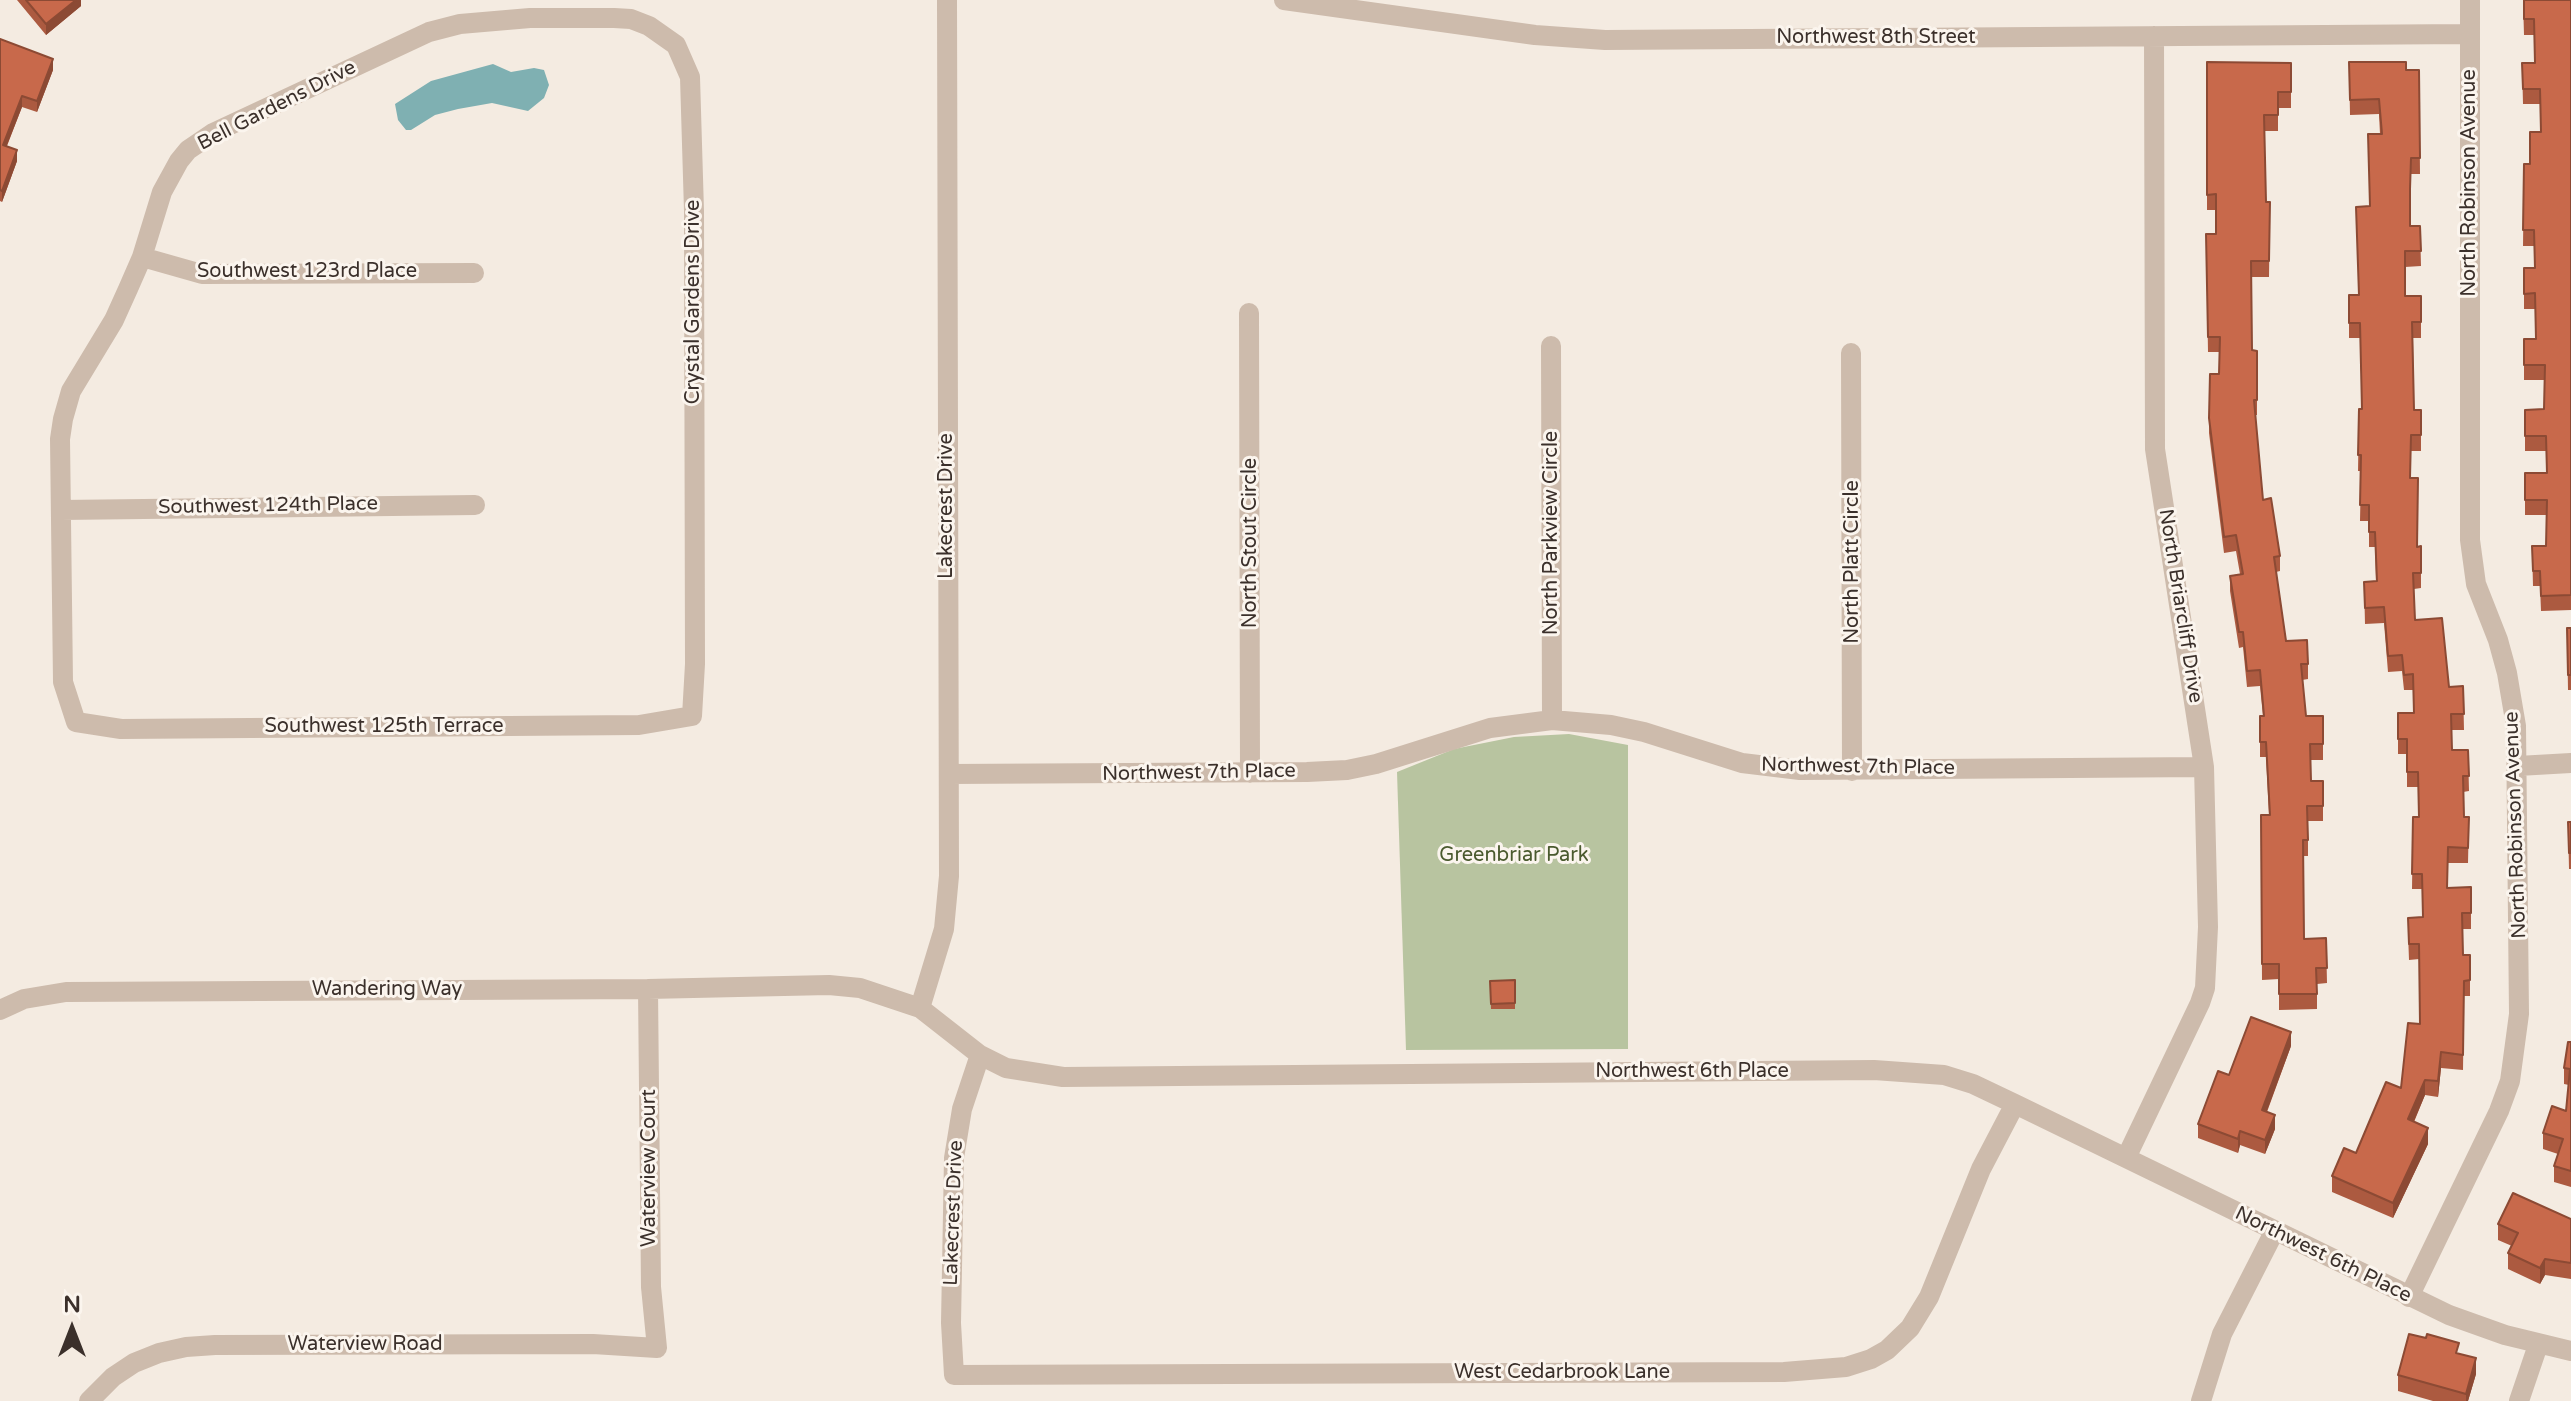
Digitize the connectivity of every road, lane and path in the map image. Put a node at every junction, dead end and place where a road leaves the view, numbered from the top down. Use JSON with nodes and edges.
{"nodes":[{"id":1,"x":947,"y":0,"type":"edge"},
{"id":2,"x":1284,"y":0,"type":"edge"},
{"id":3,"x":2470,"y":0,"type":"edge"},
{"id":4,"x":530,"y":9,"type":"edge"},
{"id":5,"x":2469,"y":34,"type":"junction"},
{"id":6,"x":2154,"y":36,"type":"junction"},
{"id":7,"x":142,"y":257,"type":"junction"},
{"id":8,"x":474,"y":273,"type":"dead end"},
{"id":9,"x":1249,"y":313,"type":"dead end"},
{"id":10,"x":1551,"y":346,"type":"dead end"},
{"id":11,"x":1851,"y":353,"type":"dead end"},
{"id":12,"x":475,"y":505,"type":"dead end"},
{"id":13,"x":61,"y":510,"type":"junction"},
{"id":14,"x":692,"y":716,"type":"joint"},
{"id":15,"x":1552,"y":720,"type":"junction"},
{"id":16,"x":76,"y":722,"type":"joint"},
{"id":17,"x":2571,"y":763,"type":"edge"},
{"id":18,"x":2518,"y":766,"type":"junction"},
{"id":19,"x":2204,"y":767,"type":"junction"},
{"id":20,"x":1852,"y":771,"type":"junction"},
{"id":21,"x":1250,"y":773,"type":"junction"},
{"id":22,"x":949,"y":774,"type":"junction"},
{"id":23,"x":776,"y":987,"type":"joint"},
{"id":24,"x":648,"y":989,"type":"junction"},
{"id":25,"x":920,"y":1008,"type":"junction"},
{"id":26,"x":0,"y":1010,"type":"edge"},
{"id":27,"x":980,"y":1055,"type":"junction"},
{"id":28,"x":2015,"y":1104,"type":"junction"},
{"id":29,"x":2126,"y":1158,"type":"junction"},
{"id":30,"x":2274,"y":1232,"type":"junction"},
{"id":31,"x":2409,"y":1297,"type":"junction"},
{"id":32,"x":2538,"y":1345,"type":"junction"},
{"id":33,"x":657,"y":1348,"type":"joint"},
{"id":34,"x":2571,"y":1351,"type":"edge"},
{"id":35,"x":954,"y":1375,"type":"joint"},
{"id":36,"x":89,"y":1401,"type":"edge"},
{"id":37,"x":2201,"y":1401,"type":"edge"},
{"id":38,"x":2519,"y":1401,"type":"edge"}],
"edges":[{"from":1,"to":22,"type":"street","name":"Lakecrest Drive"},
{"from":2,"to":6,"type":"street","name":"Northwest 8th Street"},
{"from":3,"to":5,"type":"street","name":"North Robinson Avenue"},
{"from":4,"to":7,"type":"street","name":"Bell Gardens Drive"},
{"from":4,"to":14,"type":"street","name":"Crystal Gardens Drive"},
{"from":5,"to":6,"type":"street","name":"Northwest 8th Street"},
{"from":5,"to":18,"type":"street","name":"North Robinson Avenue"},
{"from":6,"to":19,"type":"street","name":"North Briarcliff Drive"},
{"from":7,"to":8,"type":"street","name":"Southwest 123rd Place"},
{"from":7,"to":13,"type":"street","name":"Bell Gardens Drive"},
{"from":9,"to":21,"type":"street","name":"North Stout Circle"},
{"from":10,"to":15,"type":"street","name":"North Parkview Circle"},
{"from":11,"to":20,"type":"street","name":"North Platt Circle"},
{"from":12,"to":13,"type":"street","name":"Southwest 124th Place"},
{"from":13,"to":16,"type":"street","name":"Bell Gardens Drive"},
{"from":14,"to":16,"type":"street","name":"Southwest 125th Terrace"},
{"from":15,"to":20,"type":"street","name":"Northwest 7th Place"},
{"from":15,"to":21,"type":"street","name":"Northwest 7th Place"},
{"from":17,"to":18,"type":"street"},
{"from":18,"to":31,"type":"street","name":"North Robinson Avenue"},
{"from":19,"to":20,"type":"street","name":"Northwest 7th Place"},
{"from":19,"to":29,"type":"street","name":"North Briarcliff Drive"},
{"from":21,"to":22,"type":"street","name":"Northwest 7th Place"},
{"from":22,"to":25,"type":"street","name":"Lakecrest Drive"},
{"from":23,"to":24,"type":"street","name":"Wandering Way"},
{"from":23,"to":25,"type":"street","name":"Northwest 6th Place"},
{"from":24,"to":26,"type":"street","name":"Wandering Way"},
{"from":24,"to":33,"type":"street","name":"Waterview Court"},
{"from":25,"to":27,"type":"street","name":"Northwest 6th Place"},
{"from":27,"to":28,"type":"street","name":"Northwest 6th Place"},
{"from":27,"to":35,"type":"street","name":"Lakecrest Drive"},
{"from":28,"to":29,"type":"street","name":"Northwest 6th Place"},
{"from":28,"to":35,"type":"street","name":"West Cedarbrook Lane"},
{"from":29,"to":30,"type":"street","name":"Northwest 6th Place"},
{"from":30,"to":31,"type":"street","name":"Northwest 6th Place"},
{"from":30,"to":37,"type":"street"},
{"from":31,"to":32,"type":"street","name":"Northwest 6th Place"},
{"from":32,"to":34,"type":"street","name":"Northwest 6th Place"},
{"from":32,"to":38,"type":"street"},
{"from":33,"to":36,"type":"street","name":"Waterview Road"}]}
